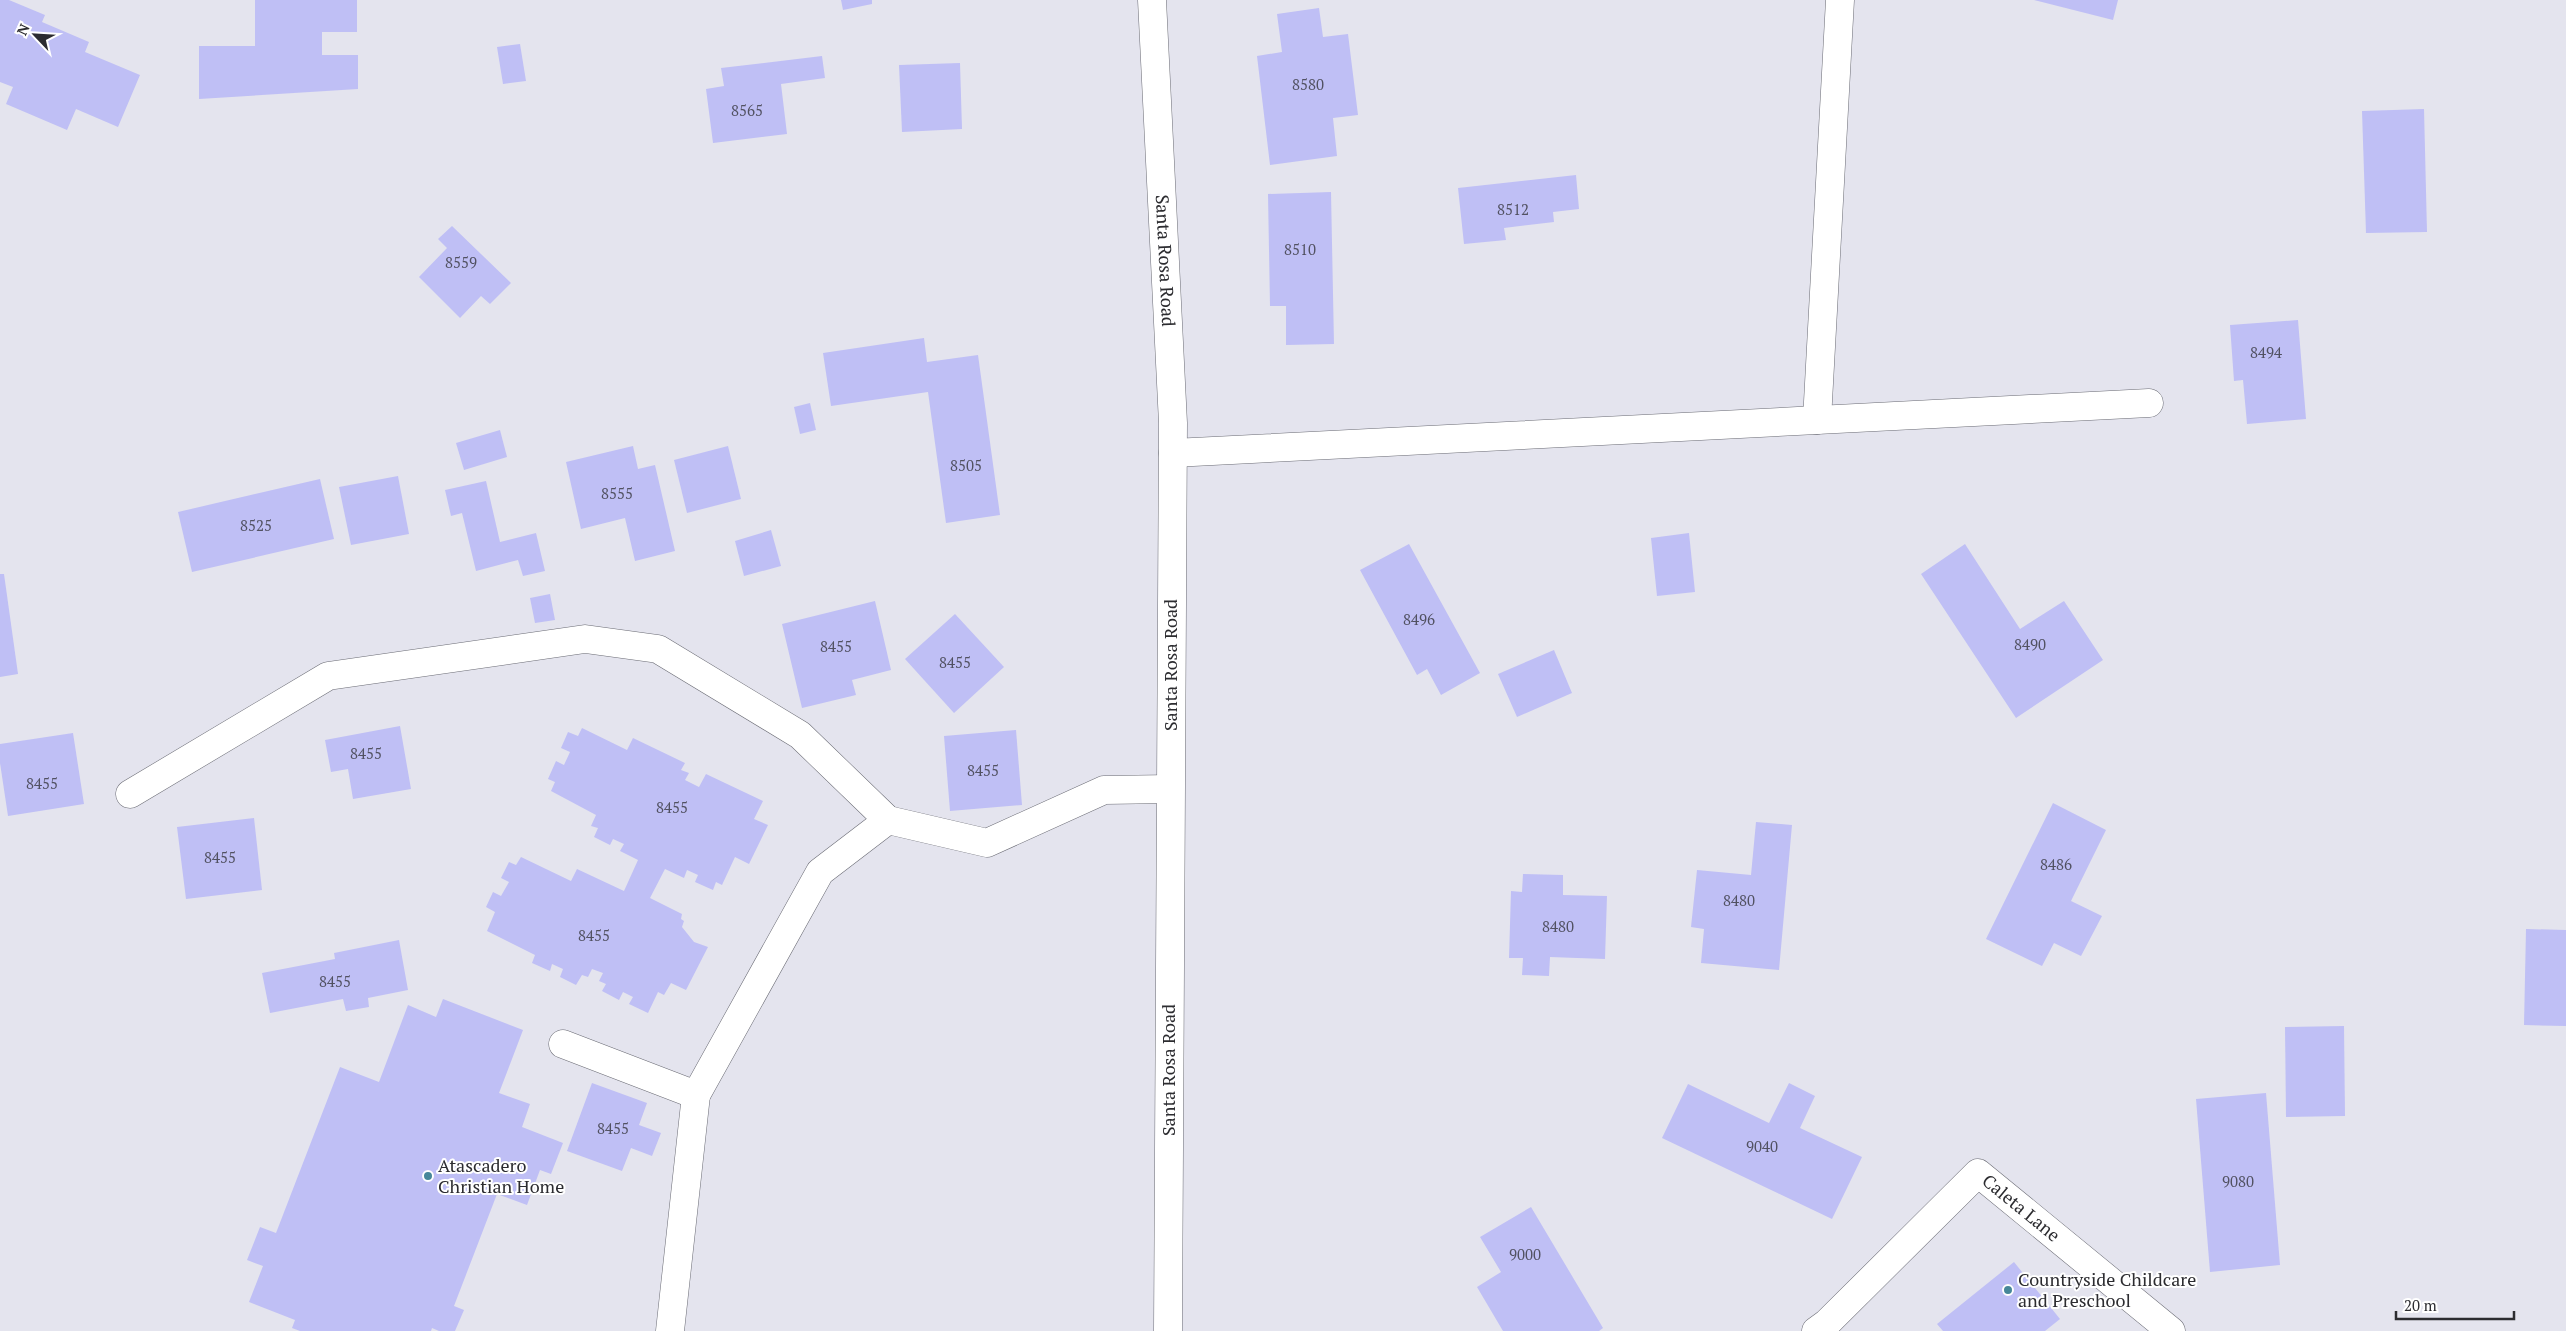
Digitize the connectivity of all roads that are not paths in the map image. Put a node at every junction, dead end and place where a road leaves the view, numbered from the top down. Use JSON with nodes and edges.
{"nodes":[{"id":1,"x":1152,"y":0,"type":"edge"},
{"id":2,"x":1840,"y":0,"type":"edge"},
{"id":3,"x":2150,"y":403,"type":"dead end"},
{"id":4,"x":1817,"y":420,"type":"junction"},
{"id":5,"x":1173,"y":453,"type":"junction"},
{"id":6,"x":1170,"y":789,"type":"junction"},
{"id":7,"x":130,"y":794,"type":"dead end"},
{"id":8,"x":888,"y":820,"type":"junction"},
{"id":9,"x":563,"y":1044,"type":"dead end"},
{"id":10,"x":696,"y":1096,"type":"junction"},
{"id":11,"x":670,"y":1331,"type":"edge"},
{"id":12,"x":1168,"y":1331,"type":"edge"},
{"id":13,"x":1816,"y":1331,"type":"edge"},
{"id":14,"x":2171,"y":1331,"type":"edge"}],
"edges":[{"from":1,"to":5,"type":"street","name":"Santa Rosa Road"},
{"from":2,"to":4,"type":"street"},
{"from":3,"to":4,"type":"street"},
{"from":4,"to":5,"type":"street"},
{"from":5,"to":6,"type":"street","name":"Santa Rosa Road"},
{"from":6,"to":8,"type":"street"},
{"from":6,"to":12,"type":"street","name":"Santa Rosa Road"},
{"from":7,"to":8,"type":"street"},
{"from":8,"to":10,"type":"street"},
{"from":9,"to":10,"type":"street"},
{"from":10,"to":11,"type":"street"},
{"from":13,"to":14,"type":"street","name":"Caleta Lane"}]}
